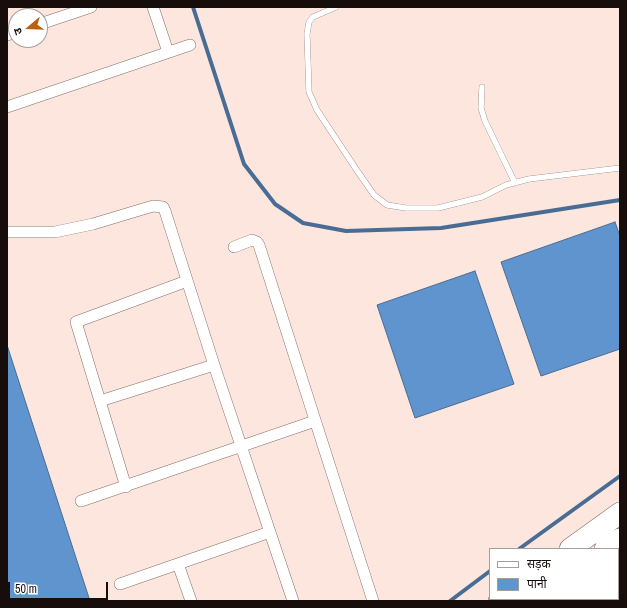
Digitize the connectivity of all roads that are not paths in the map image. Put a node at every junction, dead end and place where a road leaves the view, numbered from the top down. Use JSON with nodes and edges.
{"nodes":[{"id":1,"x":91,"y":7,"type":"edge"},
{"id":2,"x":153,"y":7,"type":"edge"},
{"id":3,"x":336,"y":7,"type":"edge"},
{"id":4,"x":48,"y":21,"type":"edge"},
{"id":5,"x":190,"y":45,"type":"dead end"},
{"id":6,"x":168,"y":52,"type":"junction"},
{"id":7,"x":482,"y":87,"type":"dead end"},
{"id":8,"x":7,"y":107,"type":"edge"},
{"id":9,"x":620,"y":168,"type":"edge"},
{"id":10,"x":515,"y":183,"type":"junction"},
{"id":11,"x":7,"y":232,"type":"edge"},
{"id":12,"x":234,"y":247,"type":"dead end"},
{"id":13,"x":188,"y":281,"type":"junction"},
{"id":14,"x":214,"y":365,"type":"junction"},
{"id":15,"x":100,"y":401,"type":"junction"},
{"id":16,"x":315,"y":421,"type":"junction"},
{"id":17,"x":243,"y":447,"type":"junction"},
{"id":18,"x":126,"y":487,"type":"junction"},
{"id":19,"x":82,"y":501,"type":"dead end"},
{"id":20,"x":620,"y":513,"type":"edge"},
{"id":21,"x":270,"y":532,"type":"junction"},
{"id":22,"x":620,"y":539,"type":"edge"},
{"id":23,"x":571,"y":548,"type":"edge"},
{"id":24,"x":606,"y":548,"type":"edge"},
{"id":25,"x":178,"y":564,"type":"junction"},
{"id":26,"x":120,"y":584,"type":"dead end"},
{"id":27,"x":191,"y":601,"type":"edge"},
{"id":28,"x":293,"y":601,"type":"edge"},
{"id":29,"x":373,"y":601,"type":"edge"}],
"edges":[{"from":1,"to":4,"type":"street"},
{"from":2,"to":6,"type":"street"},
{"from":3,"to":10,"type":"lane"},
{"from":5,"to":6,"type":"street"},
{"from":6,"to":8,"type":"street"},
{"from":7,"to":10,"type":"lane"},
{"from":9,"to":10,"type":"lane"},
{"from":11,"to":13,"type":"street"},
{"from":12,"to":16,"type":"street"},
{"from":13,"to":14,"type":"street"},
{"from":13,"to":15,"type":"street"},
{"from":14,"to":15,"type":"street"},
{"from":14,"to":17,"type":"street"},
{"from":15,"to":18,"type":"street"},
{"from":16,"to":17,"type":"street"},
{"from":16,"to":29,"type":"street"},
{"from":17,"to":18,"type":"street"},
{"from":17,"to":21,"type":"street"},
{"from":18,"to":19,"type":"street"},
{"from":20,"to":23,"type":"highway"},
{"from":21,"to":25,"type":"street"},
{"from":21,"to":28,"type":"street"},
{"from":22,"to":24,"type":"highway"},
{"from":25,"to":26,"type":"street"},
{"from":25,"to":27,"type":"street"}]}
